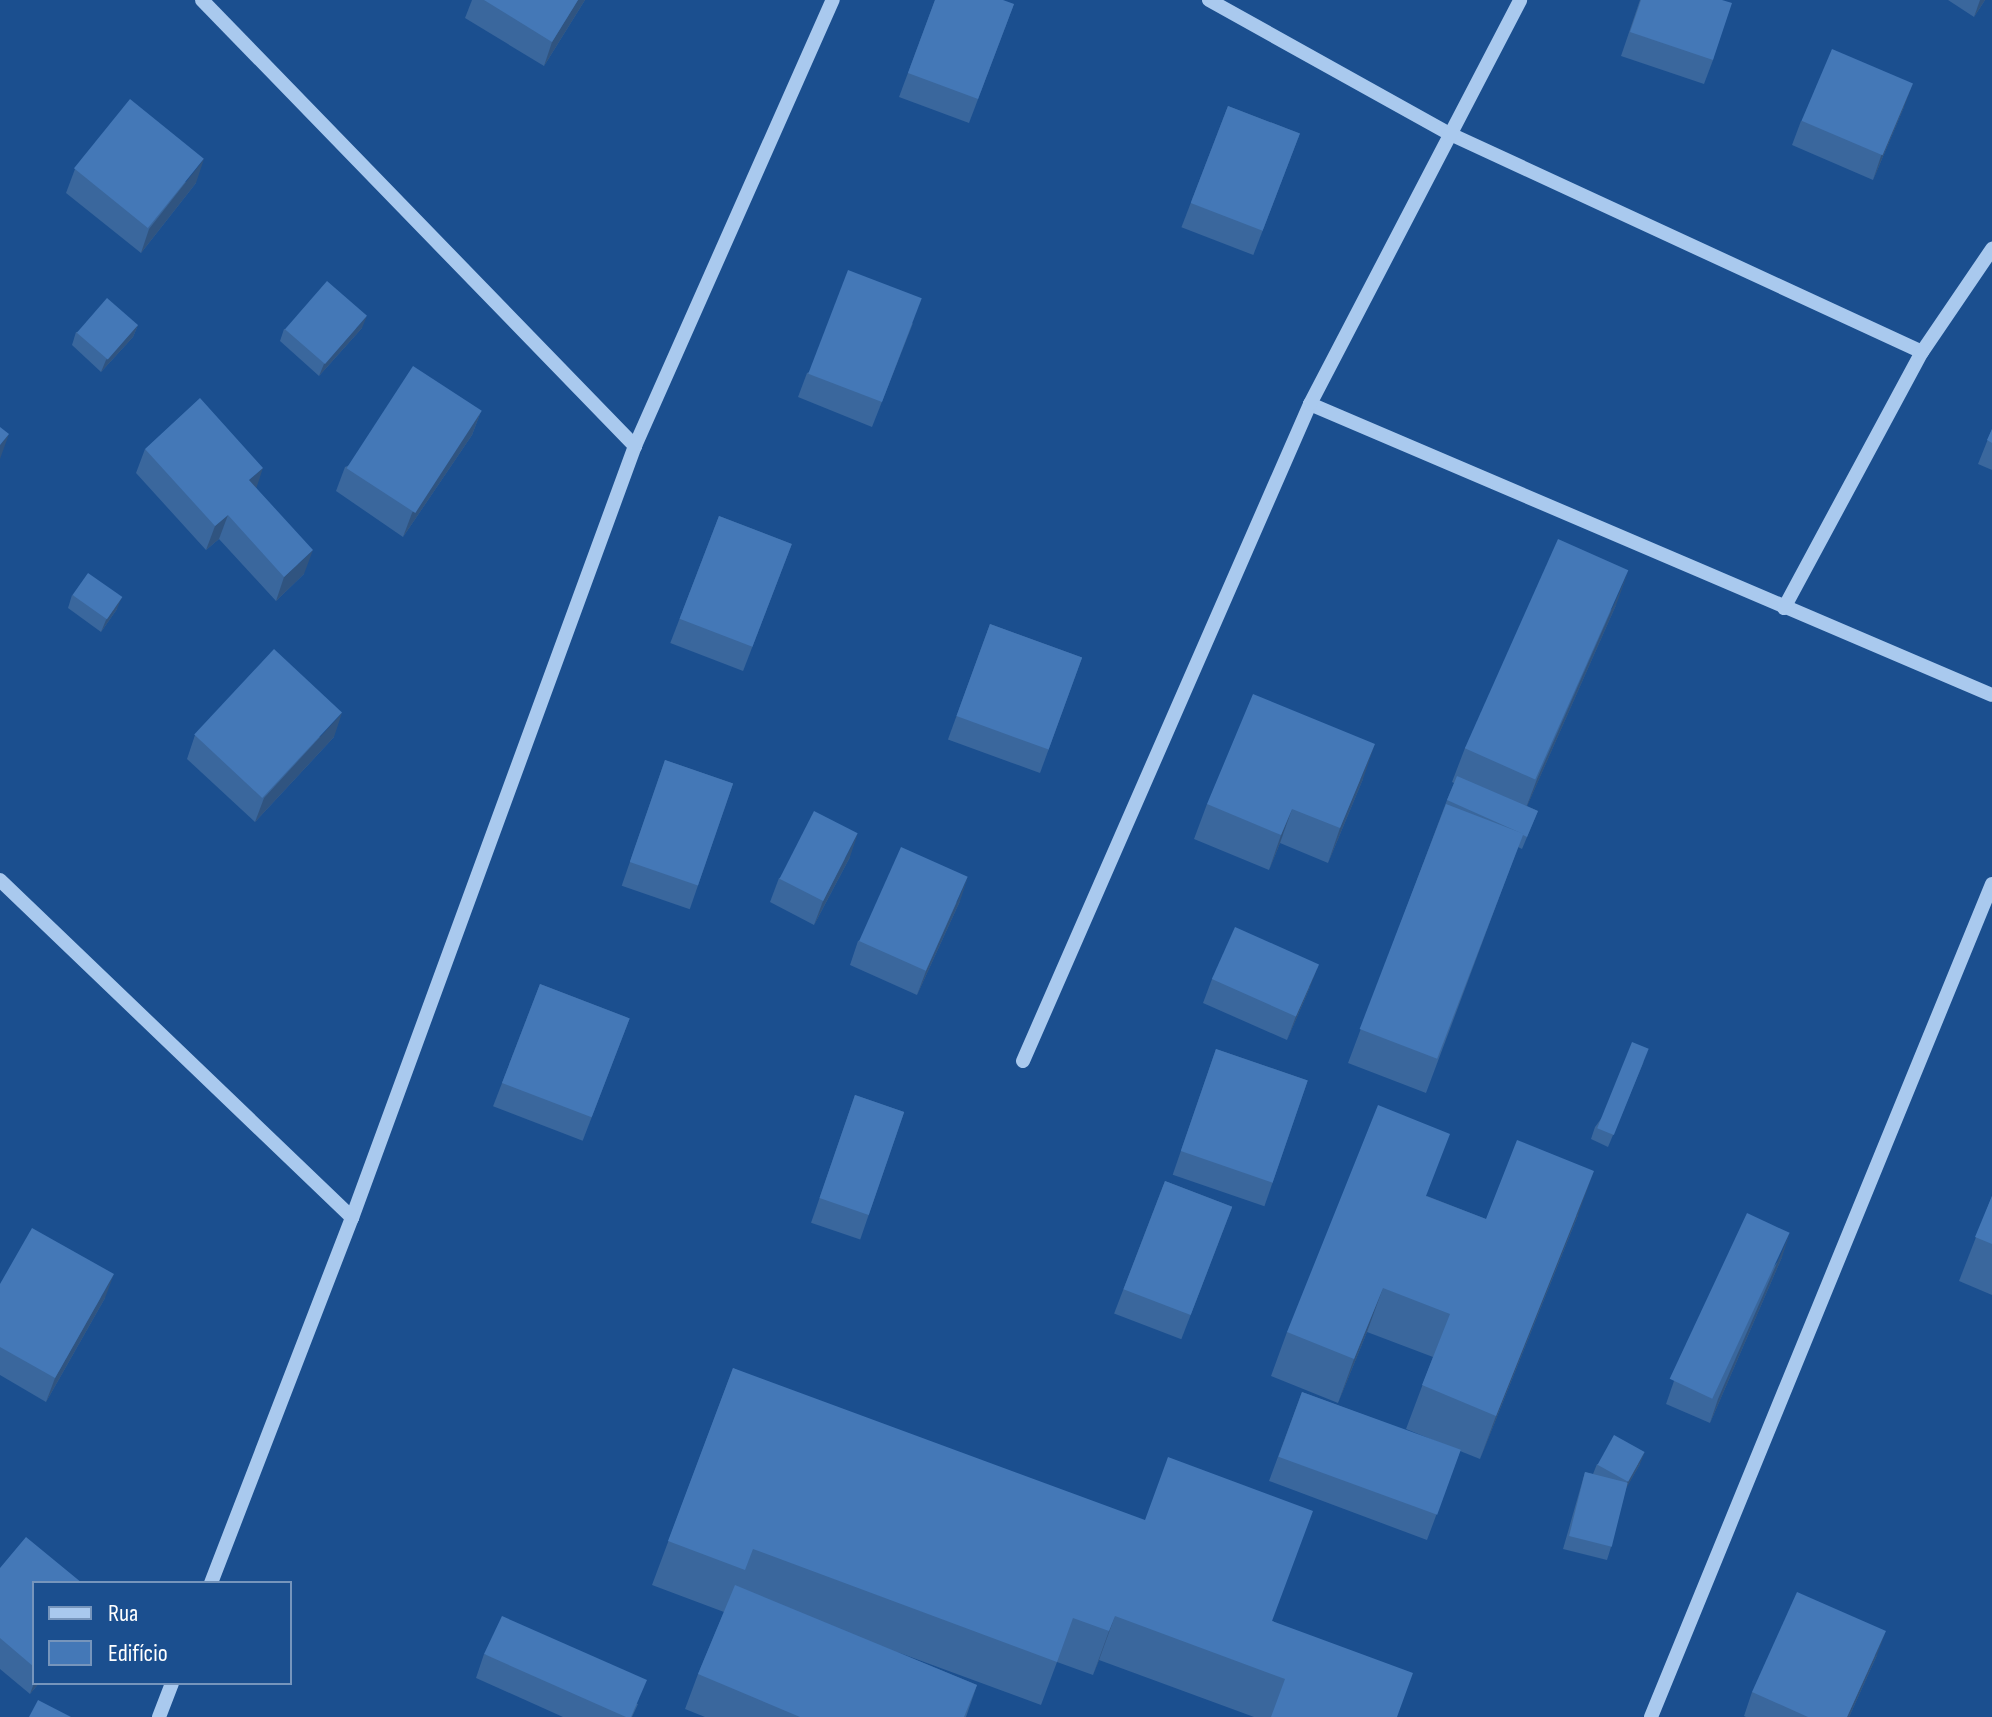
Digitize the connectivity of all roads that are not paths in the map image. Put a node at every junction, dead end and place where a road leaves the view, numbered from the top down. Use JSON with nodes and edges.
{"nodes":[{"id":1,"x":202,"y":0,"type":"edge"},
{"id":2,"x":833,"y":0,"type":"edge"},
{"id":3,"x":1209,"y":0,"type":"edge"},
{"id":4,"x":1520,"y":0,"type":"edge"},
{"id":5,"x":1448,"y":133,"type":"junction"},
{"id":6,"x":1992,"y":249,"type":"edge"},
{"id":7,"x":1922,"y":352,"type":"junction"},
{"id":8,"x":1310,"y":404,"type":"junction"},
{"id":9,"x":635,"y":446,"type":"junction"},
{"id":10,"x":1784,"y":608,"type":"junction"},
{"id":11,"x":1992,"y":695,"type":"edge"},
{"id":12,"x":0,"y":880,"type":"edge"},
{"id":13,"x":1992,"y":884,"type":"edge"},
{"id":14,"x":1023,"y":1061,"type":"dead end"},
{"id":15,"x":352,"y":1218,"type":"junction"},
{"id":16,"x":212,"y":1581,"type":"edge"},
{"id":17,"x":171,"y":1685,"type":"edge"},
{"id":18,"x":159,"y":1717,"type":"edge"},
{"id":19,"x":1651,"y":1717,"type":"edge"}],
"edges":[{"from":1,"to":9,"type":"street"},
{"from":2,"to":9,"type":"street"},
{"from":3,"to":5,"type":"street"},
{"from":4,"to":5,"type":"street"},
{"from":5,"to":7,"type":"street"},
{"from":5,"to":8,"type":"street"},
{"from":6,"to":7,"type":"street"},
{"from":7,"to":10,"type":"street"},
{"from":8,"to":10,"type":"street"},
{"from":8,"to":14,"type":"street"},
{"from":9,"to":15,"type":"street"},
{"from":10,"to":11,"type":"street"},
{"from":12,"to":15,"type":"street"},
{"from":13,"to":19,"type":"street"},
{"from":15,"to":16,"type":"street"},
{"from":17,"to":18,"type":"street"}]}
